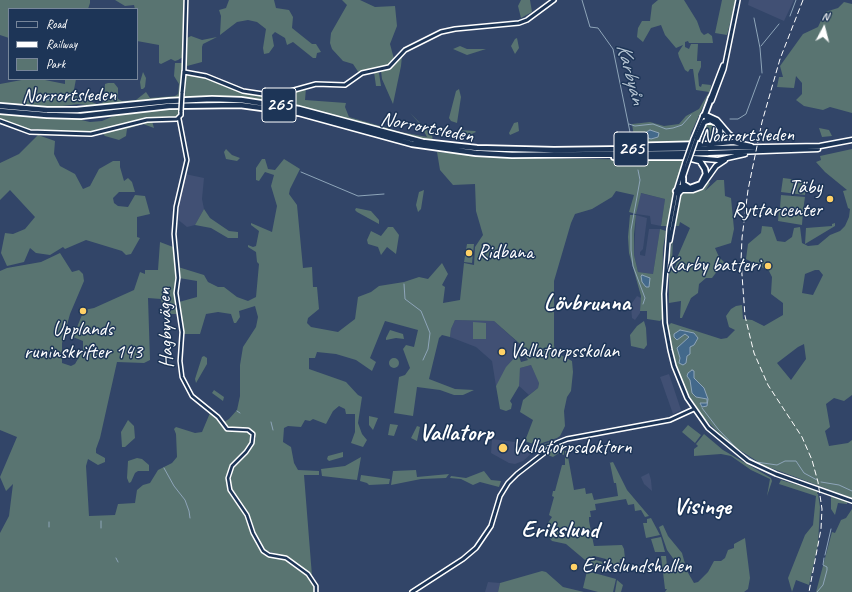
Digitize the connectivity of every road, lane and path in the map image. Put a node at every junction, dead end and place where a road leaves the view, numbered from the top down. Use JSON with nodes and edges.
{"nodes":[{"id":1,"x":186,"y":0,"type":"edge"},
{"id":2,"x":554,"y":0,"type":"edge"},
{"id":3,"x":738,"y":0,"type":"edge"},
{"id":4,"x":724,"y":62,"type":"junction"},
{"id":5,"x":184,"y":72,"type":"junction"},
{"id":6,"x":711,"y":98,"type":"joint"},
{"id":7,"x":0,"y":106,"type":"edge"},
{"id":8,"x":0,"y":111,"type":"edge"},
{"id":9,"x":705,"y":115,"type":"junction"},
{"id":10,"x":179,"y":118,"type":"junction"},
{"id":11,"x":0,"y":121,"type":"edge"},
{"id":12,"x":713,"y":121,"type":"junction"},
{"id":13,"x":695,"y":139,"type":"junction"},
{"id":14,"x":852,"y":142,"type":"edge"},
{"id":15,"x":742,"y":143,"type":"junction"},
{"id":16,"x":775,"y":147,"type":"junction"},
{"id":17,"x":709,"y":148,"type":"junction"},
{"id":18,"x":798,"y":151,"type":"junction"},
{"id":19,"x":555,"y":153,"type":"junction"},
{"id":20,"x":692,"y":158,"type":"junction"},
{"id":21,"x":727,"y":158,"type":"junction"},
{"id":22,"x":686,"y":163,"type":"junction"},
{"id":23,"x":683,"y":178,"type":"junction"},
{"id":24,"x":694,"y":187,"type":"junction"},
{"id":25,"x":678,"y":189,"type":"junction"},
{"id":26,"x":694,"y":409,"type":"junction"},
{"id":27,"x":852,"y":501,"type":"edge"},
{"id":28,"x":316,"y":592,"type":"edge"},
{"id":29,"x":412,"y":592,"type":"edge"}],
"edges":[{"from":1,"to":5,"type":"street"},
{"from":2,"to":5,"type":"main road"},
{"from":3,"to":4,"type":"main road"},
{"from":4,"to":6,"type":"main road"},
{"from":4,"to":9,"type":"main road"},
{"from":5,"to":10,"type":"main road","name":"Hagbyvägen","bridge":true},
{"from":6,"to":9,"type":"highway"},
{"from":7,"to":19,"type":"highway","name":"Norrortsleden","number":"265"},
{"from":8,"to":19,"type":"highway","name":"Norrortsleden","number":"265"},
{"from":9,"to":12,"type":"highway"},
{"from":9,"to":13,"type":"main road"},
{"from":9,"to":15,"type":"highway"},
{"from":10,"to":11,"type":"main road"},
{"from":10,"to":28,"type":"street","name":"Hagbyvägen"},
{"from":12,"to":13,"type":"highway"},
{"from":12,"to":17,"type":"highway"},
{"from":13,"to":22,"type":"main road","bridge":true},
{"from":14,"to":16,"type":"highway","name":"Norrortsleden","number":"265"},
{"from":14,"to":18,"type":"highway","name":"Norrortsleden","number":"265"},
{"from":15,"to":16,"type":"highway"},
{"from":15,"to":17,"type":"highway"},
{"from":16,"to":17,"type":"highway","name":"Norrortsleden","number":"265"},
{"from":17,"to":18,"type":"highway","name":"Norrortsleden","number":"265"},
{"from":17,"to":19,"type":"highway","name":"Norrortsleden","number":"265"},
{"from":18,"to":21,"type":"highway"},
{"from":19,"to":20,"type":"highway"},
{"from":20,"to":21,"type":"highway"},
{"from":20,"to":24,"type":"highway"},
{"from":21,"to":25,"type":"highway"},
{"from":22,"to":23,"type":"main road"},
{"from":22,"to":25,"type":"main road"},
{"from":23,"to":24,"type":"highway"},
{"from":23,"to":25,"type":"main road"},
{"from":24,"to":25,"type":"highway"},
{"from":25,"to":26,"type":"main road"},
{"from":26,"to":27,"type":"main road"},
{"from":26,"to":29,"type":"main road"}]}
